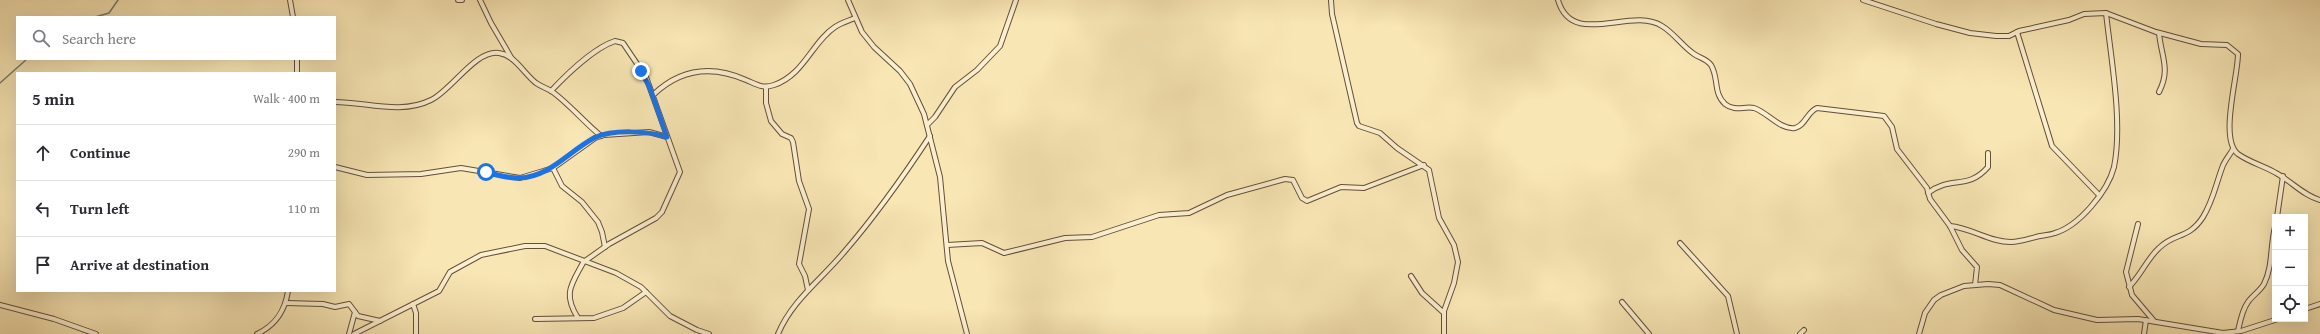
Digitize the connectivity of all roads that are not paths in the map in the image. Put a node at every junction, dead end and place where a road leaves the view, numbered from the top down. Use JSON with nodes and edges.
{"nodes":[{"id":1,"x":290,"y":0,"type":"edge"},
{"id":2,"x":458,"y":0,"type":"edge"},
{"id":3,"x":462,"y":0,"type":"edge"},
{"id":4,"x":480,"y":0,"type":"edge"},
{"id":5,"x":848,"y":0,"type":"edge"},
{"id":6,"x":1016,"y":0,"type":"edge"},
{"id":7,"x":1331,"y":0,"type":"edge"},
{"id":8,"x":1558,"y":0,"type":"edge"},
{"id":9,"x":1863,"y":0,"type":"edge"},
{"id":10,"x":2106,"y":13,"type":"junction"},
{"id":11,"x":293,"y":16,"type":"edge"},
{"id":12,"x":855,"y":18,"type":"junction"},
{"id":13,"x":2017,"y":32,"type":"junction"},
{"id":14,"x":2159,"y":33,"type":"junction"},
{"id":15,"x":297,"y":60,"type":"edge"},
{"id":16,"x":513,"y":61,"type":"junction"},
{"id":17,"x":297,"y":72,"type":"edge"},
{"id":18,"x":766,"y":87,"type":"junction"},
{"id":19,"x":551,"y":91,"type":"junction"},
{"id":20,"x":2159,"y":92,"type":"dead end"},
{"id":21,"x":653,"y":95,"type":"junction"},
{"id":22,"x":336,"y":102,"type":"edge"},
{"id":23,"x":927,"y":125,"type":"junction"},
{"id":24,"x":602,"y":136,"type":"junction"},
{"id":25,"x":930,"y":136,"type":"junction"},
{"id":26,"x":667,"y":137,"type":"junction"},
{"id":27,"x":2233,"y":149,"type":"junction"},
{"id":28,"x":1988,"y":153,"type":"dead end"},
{"id":29,"x":1424,"y":165,"type":"junction"},
{"id":30,"x":336,"y":167,"type":"edge"},
{"id":31,"x":553,"y":168,"type":"junction"},
{"id":32,"x":2283,"y":176,"type":"junction"},
{"id":33,"x":1928,"y":193,"type":"junction"},
{"id":34,"x":2099,"y":195,"type":"junction"},
{"id":35,"x":2320,"y":200,"type":"edge"},
{"id":36,"x":2277,"y":214,"type":"edge"},
{"id":37,"x":2138,"y":224,"type":"dead end"},
{"id":38,"x":1950,"y":226,"type":"junction"},
{"id":39,"x":2272,"y":239,"type":"edge"},
{"id":40,"x":1680,"y":243,"type":"dead end"},
{"id":41,"x":947,"y":245,"type":"junction"},
{"id":42,"x":605,"y":247,"type":"junction"},
{"id":43,"x":585,"y":261,"type":"junction"},
{"id":44,"x":1411,"y":276,"type":"dead end"},
{"id":45,"x":1975,"y":285,"type":"junction"},
{"id":46,"x":2129,"y":287,"type":"junction"},
{"id":47,"x":808,"y":290,"type":"junction"},
{"id":48,"x":288,"y":292,"type":"edge"},
{"id":49,"x":646,"y":292,"type":"junction"},
{"id":50,"x":1622,"y":302,"type":"dead end"},
{"id":51,"x":286,"y":303,"type":"junction"},
{"id":52,"x":413,"y":304,"type":"junction"},
{"id":53,"x":2320,"y":304,"type":"edge"},
{"id":54,"x":0,"y":305,"type":"edge"},
{"id":55,"x":2308,"y":308,"type":"edge"},
{"id":56,"x":355,"y":312,"type":"junction"},
{"id":57,"x":1444,"y":313,"type":"junction"},
{"id":58,"x":578,"y":318,"type":"junction"},
{"id":59,"x":535,"y":319,"type":"dead end"},
{"id":60,"x":2146,"y":320,"type":"junction"},
{"id":61,"x":381,"y":321,"type":"junction"},
{"id":62,"x":2154,"y":321,"type":"junction"},
{"id":63,"x":2272,"y":321,"type":"edge"},
{"id":64,"x":1804,"y":330,"type":"dead end"},
{"id":65,"x":2238,"y":331,"type":"junction"},
{"id":66,"x":96,"y":334,"type":"edge"},
{"id":67,"x":257,"y":334,"type":"edge"},
{"id":68,"x":349,"y":334,"type":"edge"},
{"id":69,"x":354,"y":334,"type":"edge"},
{"id":70,"x":416,"y":334,"type":"edge"},
{"id":71,"x":709,"y":334,"type":"edge"},
{"id":72,"x":778,"y":334,"type":"edge"},
{"id":73,"x":967,"y":334,"type":"edge"},
{"id":74,"x":1444,"y":334,"type":"edge"},
{"id":75,"x":1649,"y":334,"type":"edge"},
{"id":76,"x":1737,"y":334,"type":"edge"},
{"id":77,"x":1800,"y":334,"type":"edge"},
{"id":78,"x":1919,"y":334,"type":"edge"},
{"id":79,"x":2144,"y":334,"type":"edge"}],
"edges":[{"from":1,"to":11,"type":"street"},
{"from":2,"to":3,"type":"street"},
{"from":4,"to":16,"type":"street"},
{"from":5,"to":12,"type":"street"},
{"from":6,"to":23,"type":"street"},
{"from":7,"to":29,"type":"street"},
{"from":8,"to":33,"type":"street"},
{"from":9,"to":13,"type":"street"},
{"from":10,"to":13,"type":"street"},
{"from":10,"to":14,"type":"street"},
{"from":10,"to":34,"type":"street"},
{"from":12,"to":18,"type":"street"},
{"from":12,"to":23,"type":"street"},
{"from":13,"to":34,"type":"street"},
{"from":14,"to":20,"type":"street"},
{"from":14,"to":27,"type":"street"},
{"from":15,"to":17,"type":"street"},
{"from":16,"to":19,"type":"street"},
{"from":16,"to":22,"type":"street"},
{"from":18,"to":21,"type":"street"},
{"from":18,"to":47,"type":"street"},
{"from":19,"to":21,"type":"street"},
{"from":19,"to":24,"type":"street"},
{"from":21,"to":26,"type":"street"},
{"from":23,"to":25,"type":"street"},
{"from":24,"to":26,"type":"street"},
{"from":24,"to":31,"type":"street"},
{"from":25,"to":41,"type":"street"},
{"from":25,"to":47,"type":"street"},
{"from":26,"to":42,"type":"street"},
{"from":27,"to":32,"type":"street"},
{"from":27,"to":46,"type":"street"},
{"from":28,"to":33,"type":"street"},
{"from":29,"to":41,"type":"street"},
{"from":29,"to":57,"type":"street"},
{"from":30,"to":31,"type":"street"},
{"from":31,"to":42,"type":"street"},
{"from":32,"to":35,"type":"street"},
{"from":32,"to":36,"type":"street"},
{"from":33,"to":38,"type":"street"},
{"from":34,"to":38,"type":"street"},
{"from":37,"to":46,"type":"street"},
{"from":38,"to":45,"type":"street"},
{"from":39,"to":65,"type":"street"},
{"from":40,"to":76,"type":"street"},
{"from":41,"to":73,"type":"street"},
{"from":42,"to":43,"type":"street"},
{"from":43,"to":49,"type":"street"},
{"from":43,"to":52,"type":"street"},
{"from":43,"to":58,"type":"street"},
{"from":44,"to":57,"type":"street"},
{"from":45,"to":60,"type":"street"},
{"from":45,"to":78,"type":"street"},
{"from":46,"to":62,"type":"street"},
{"from":47,"to":72,"type":"street"},
{"from":48,"to":51,"type":"street"},
{"from":49,"to":58,"type":"street"},
{"from":49,"to":71,"type":"street"},
{"from":50,"to":75,"type":"street"},
{"from":51,"to":56,"type":"street"},
{"from":51,"to":67,"type":"street"},
{"from":52,"to":61,"type":"street"},
{"from":52,"to":70,"type":"street"},
{"from":53,"to":55,"type":"street"},
{"from":54,"to":66,"type":"street"},
{"from":56,"to":61,"type":"street"},
{"from":56,"to":68,"type":"street"},
{"from":57,"to":74,"type":"street"},
{"from":58,"to":59,"type":"street"},
{"from":60,"to":62,"type":"street"},
{"from":60,"to":79,"type":"street"},
{"from":61,"to":69,"type":"street"},
{"from":62,"to":65,"type":"street"},
{"from":63,"to":65,"type":"street"},
{"from":64,"to":77,"type":"street"}]}
